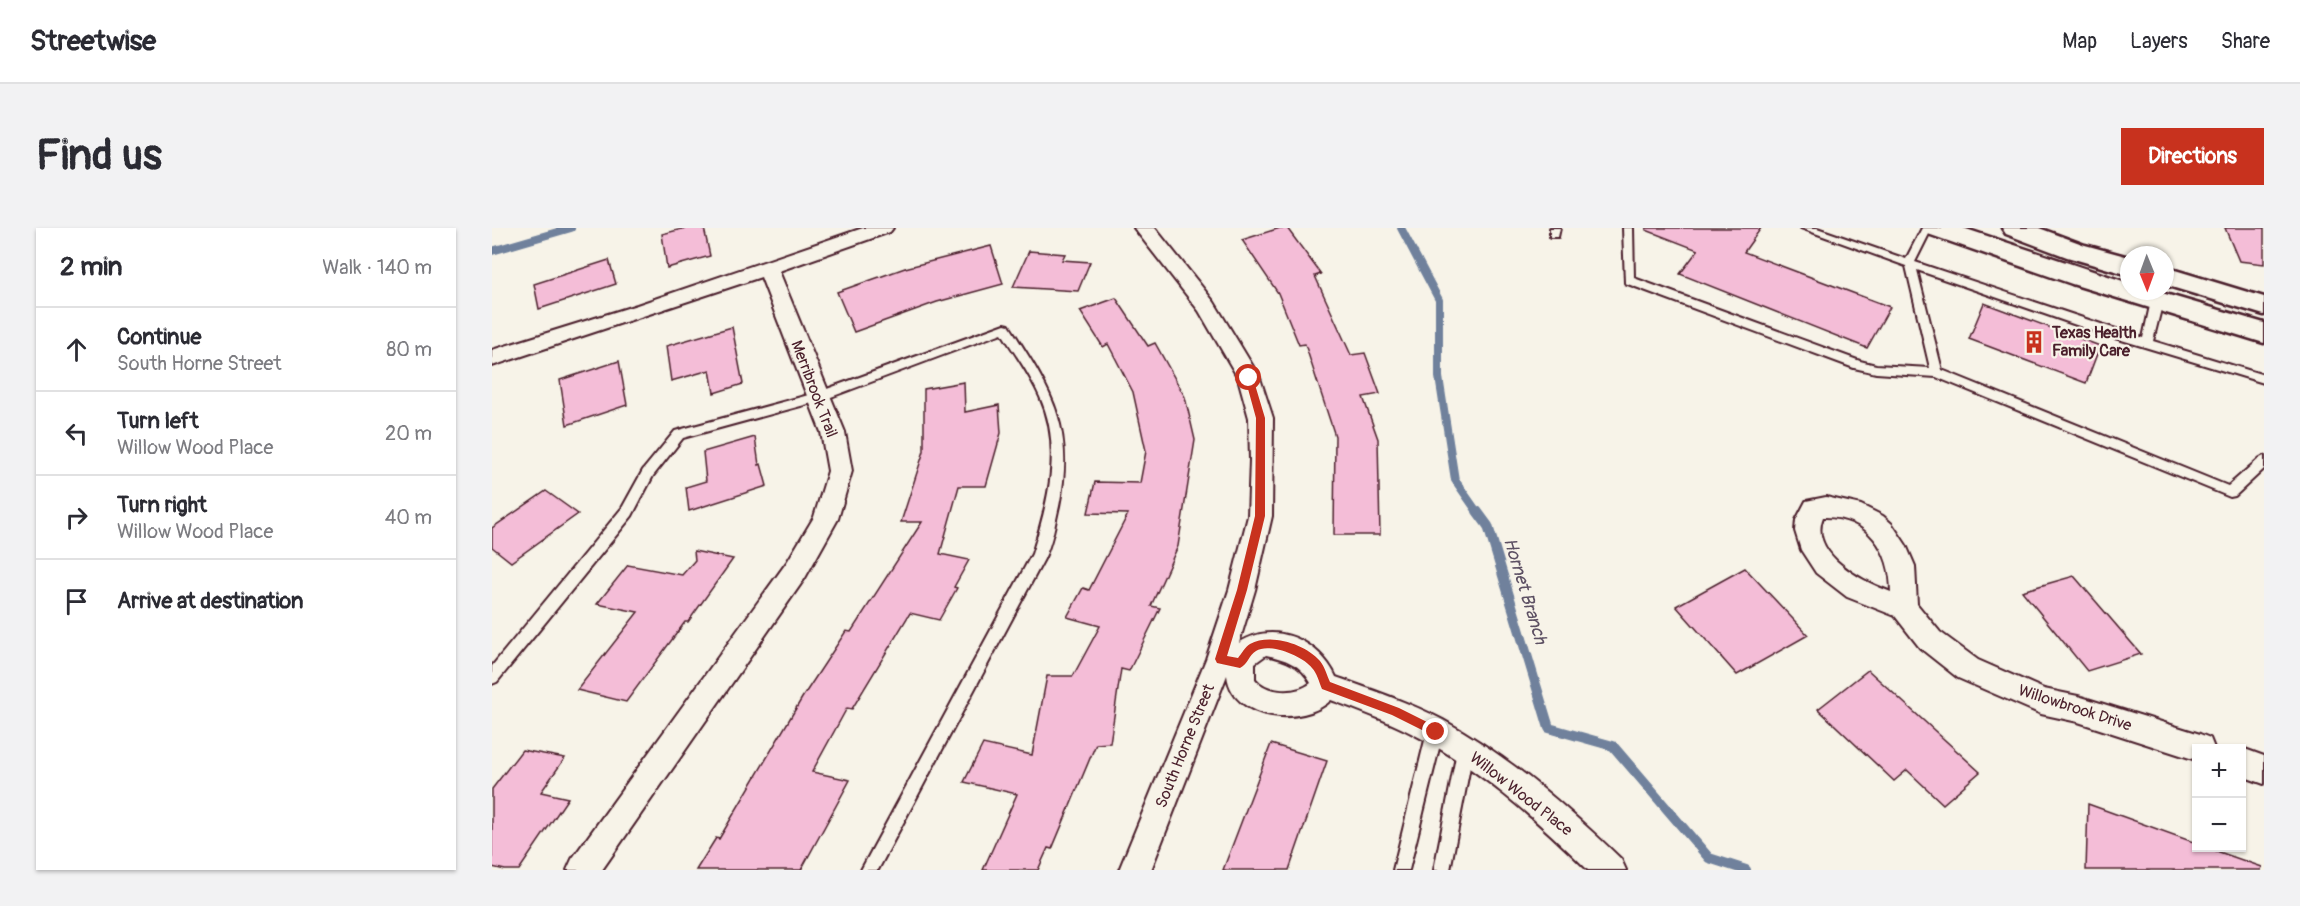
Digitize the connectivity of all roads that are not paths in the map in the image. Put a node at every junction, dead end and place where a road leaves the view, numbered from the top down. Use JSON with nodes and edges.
{"nodes":[{"id":1,"x":884,"y":228,"type":"edge"},
{"id":2,"x":1144,"y":228,"type":"edge"},
{"id":3,"x":1628,"y":228,"type":"edge"},
{"id":4,"x":1806,"y":228,"type":"edge"},
{"id":5,"x":1927,"y":228,"type":"edge"},
{"id":6,"x":1937,"y":228,"type":"edge"},
{"id":7,"x":2015,"y":228,"type":"edge"},
{"id":8,"x":1910,"y":262,"type":"junction"},
{"id":9,"x":2120,"y":263,"type":"edge"},
{"id":10,"x":768,"y":269,"type":"junction"},
{"id":11,"x":2120,"y":277,"type":"edge"},
{"id":12,"x":2174,"y":290,"type":"edge"},
{"id":13,"x":2174,"y":294,"type":"edge"},
{"id":14,"x":2158,"y":300,"type":"edge"},
{"id":15,"x":2264,"y":306,"type":"edge"},
{"id":16,"x":2264,"y":333,"type":"edge"},
{"id":17,"x":2147,"y":344,"type":"junction"},
{"id":18,"x":492,"y":357,"type":"edge"},
{"id":19,"x":1937,"y":373,"type":"junction"},
{"id":20,"x":2264,"y":379,"type":"edge"},
{"id":21,"x":819,"y":397,"type":"junction"},
{"id":22,"x":2264,"y":461,"type":"edge"},
{"id":23,"x":1904,"y":608,"type":"dead end"},
{"id":24,"x":1230,"y":661,"type":"junction"},
{"id":25,"x":492,"y":677,"type":"edge"},
{"id":26,"x":1326,"y":686,"type":"junction"},
{"id":27,"x":1436,"y":732,"type":"junction"},
{"id":28,"x":2192,"y":745,"type":"edge"},
{"id":29,"x":1465,"y":751,"type":"junction"},
{"id":30,"x":2246,"y":764,"type":"edge"},
{"id":31,"x":2264,"y":770,"type":"edge"},
{"id":32,"x":583,"y":870,"type":"edge"},
{"id":33,"x":869,"y":870,"type":"edge"},
{"id":34,"x":1135,"y":870,"type":"edge"},
{"id":35,"x":1401,"y":870,"type":"edge"},
{"id":36,"x":1442,"y":870,"type":"edge"},
{"id":37,"x":1610,"y":870,"type":"edge"}],
"edges":[{"from":1,"to":10,"type":"street"},
{"from":2,"to":24,"type":"street","name":"South Horne Street"},
{"from":3,"to":19,"type":"lane"},
{"from":4,"to":8,"type":"lane"},
{"from":5,"to":8,"type":"lane"},
{"from":6,"to":11,"type":"main road"},
{"from":7,"to":9,"type":"main road"},
{"from":8,"to":17,"type":"lane"},
{"from":8,"to":19,"type":"lane"},
{"from":10,"to":18,"type":"street"},
{"from":10,"to":21,"type":"street","name":"Merribrook Trail"},
{"from":12,"to":15,"type":"main road"},
{"from":13,"to":16,"type":"main road"},
{"from":14,"to":17,"type":"lane"},
{"from":17,"to":20,"type":"lane"},
{"from":19,"to":22,"type":"lane"},
{"from":21,"to":25,"type":"lane"},
{"from":21,"to":32,"type":"street","name":"Merribrook Trail"},
{"from":21,"to":33,"type":"lane"},
{"from":23,"to":28,"type":"street","name":"Willowbrook Drive"},
{"from":24,"to":26,"type":"street"},
{"from":24,"to":26,"type":"street"},
{"from":24,"to":34,"type":"street","name":"South Horne Street"},
{"from":26,"to":27,"type":"street","name":"Willow Wood Place"},
{"from":27,"to":29,"type":"street","name":"Willow Wood Place"},
{"from":27,"to":35,"type":"lane"},
{"from":29,"to":36,"type":"lane"},
{"from":29,"to":37,"type":"street","name":"Willow Wood Place"},
{"from":30,"to":31,"type":"street"}]}
